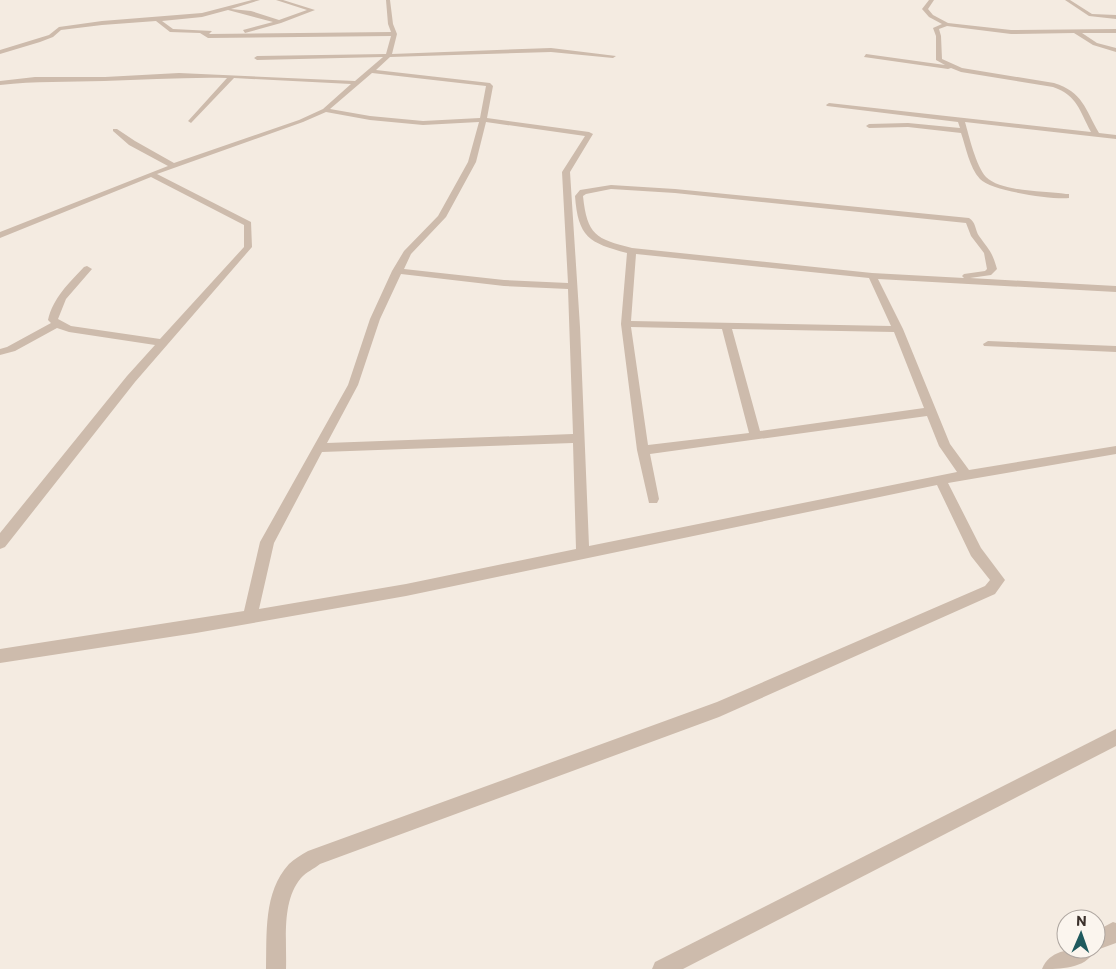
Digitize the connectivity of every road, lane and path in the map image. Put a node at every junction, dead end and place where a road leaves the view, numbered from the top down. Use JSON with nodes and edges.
{"nodes":[{"id":1,"x":258,"y":0,"type":"edge"},
{"id":2,"x":278,"y":0,"type":"edge"},
{"id":3,"x":388,"y":0,"type":"edge"},
{"id":4,"x":932,"y":0,"type":"edge"},
{"id":5,"x":1067,"y":0,"type":"edge"},
{"id":6,"x":225,"y":9,"type":"junction"},
{"id":7,"x":1116,"y":17,"type":"edge"},
{"id":8,"x":263,"y":18,"type":"junction"},
{"id":9,"x":156,"y":20,"type":"junction"},
{"id":10,"x":279,"y":22,"type":"junction"},
{"id":11,"x":947,"y":24,"type":"junction"},
{"id":12,"x":252,"y":29,"type":"junction"},
{"id":13,"x":1075,"y":31,"type":"junction"},
{"id":14,"x":1116,"y":31,"type":"edge"},
{"id":15,"x":202,"y":32,"type":"junction"},
{"id":16,"x":394,"y":34,"type":"junction"},
{"id":17,"x":1116,"y":50,"type":"edge"},
{"id":18,"x":0,"y":52,"type":"edge"},
{"id":19,"x":412,"y":55,"type":"junction"},
{"id":20,"x":388,"y":56,"type":"junction"},
{"id":21,"x":613,"y":56,"type":"dead end"},
{"id":22,"x":866,"y":56,"type":"dead end"},
{"id":23,"x":257,"y":58,"type":"dead end"},
{"id":24,"x":955,"y":68,"type":"junction"},
{"id":25,"x":373,"y":71,"type":"junction"},
{"id":26,"x":406,"y":74,"type":"junction"},
{"id":27,"x":232,"y":76,"type":"junction"},
{"id":28,"x":0,"y":83,"type":"edge"},
{"id":29,"x":358,"y":83,"type":"junction"},
{"id":30,"x":829,"y":105,"type":"dead end"},
{"id":31,"x":325,"y":110,"type":"junction"},
{"id":32,"x":483,"y":120,"type":"junction"},
{"id":33,"x":961,"y":120,"type":"junction"},
{"id":34,"x":192,"y":121,"type":"dead end"},
{"id":35,"x":869,"y":126,"type":"dead end"},
{"id":36,"x":115,"y":130,"type":"dead end"},
{"id":37,"x":965,"y":131,"type":"junction"},
{"id":38,"x":1096,"y":135,"type":"junction"},
{"id":39,"x":1116,"y":137,"type":"edge"},
{"id":40,"x":174,"y":166,"type":"junction"},
{"id":41,"x":151,"y":174,"type":"junction"},
{"id":42,"x":1066,"y":196,"type":"dead end"},
{"id":43,"x":0,"y":235,"type":"edge"},
{"id":44,"x":632,"y":251,"type":"junction"},
{"id":45,"x":87,"y":269,"type":"dead end"},
{"id":46,"x":398,"y":271,"type":"junction"},
{"id":47,"x":872,"y":276,"type":"junction"},
{"id":48,"x":940,"y":280,"type":"junction"},
{"id":49,"x":572,"y":286,"type":"junction"},
{"id":50,"x":1116,"y":289,"type":"edge"},
{"id":51,"x":57,"y":324,"type":"junction"},
{"id":52,"x":626,"y":324,"type":"junction"},
{"id":53,"x":726,"y":326,"type":"junction"},
{"id":54,"x":898,"y":329,"type":"junction"},
{"id":55,"x":162,"y":344,"type":"junction"},
{"id":56,"x":988,"y":344,"type":"dead end"},
{"id":57,"x":1116,"y":350,"type":"edge"},
{"id":58,"x":0,"y":352,"type":"edge"},
{"id":59,"x":931,"y":412,"type":"junction"},
{"id":60,"x":756,"y":436,"type":"junction"},
{"id":61,"x":579,"y":438,"type":"junction"},
{"id":62,"x":320,"y":448,"type":"junction"},
{"id":63,"x":644,"y":450,"type":"junction"},
{"id":64,"x":1116,"y":450,"type":"edge"},
{"id":65,"x":966,"y":475,"type":"junction"},
{"id":66,"x":940,"y":479,"type":"junction"},
{"id":67,"x":653,"y":499,"type":"dead end"},
{"id":68,"x":0,"y":543,"type":"edge"},
{"id":69,"x":583,"y":553,"type":"junction"},
{"id":70,"x":250,"y":616,"type":"junction"},
{"id":71,"x":0,"y":656,"type":"edge"},
{"id":72,"x":1116,"y":737,"type":"edge"},
{"id":73,"x":1068,"y":959,"type":"edge"},
{"id":74,"x":276,"y":969,"type":"edge"},
{"id":75,"x":662,"y":969,"type":"edge"},
{"id":76,"x":1052,"y":969,"type":"edge"}],
"edges":[{"from":1,"to":6,"type":"street"},
{"from":2,"to":10,"type":"street"},
{"from":3,"to":16,"type":"street"},
{"from":4,"to":11,"type":"street"},
{"from":5,"to":7,"type":"street"},
{"from":6,"to":8,"type":"street"},
{"from":6,"to":9,"type":"street"},
{"from":8,"to":10,"type":"street"},
{"from":8,"to":12,"type":"street"},
{"from":9,"to":15,"type":"street"},
{"from":9,"to":18,"type":"street"},
{"from":10,"to":12,"type":"street"},
{"from":11,"to":13,"type":"street"},
{"from":11,"to":24,"type":"street"},
{"from":12,"to":15,"type":"street"},
{"from":13,"to":14,"type":"street"},
{"from":13,"to":17,"type":"street"},
{"from":15,"to":16,"type":"street"},
{"from":16,"to":20,"type":"street"},
{"from":19,"to":20,"type":"street"},
{"from":19,"to":21,"type":"street"},
{"from":19,"to":26,"type":"street"},
{"from":20,"to":23,"type":"street"},
{"from":20,"to":25,"type":"street"},
{"from":22,"to":24,"type":"street"},
{"from":24,"to":38,"type":"street"},
{"from":25,"to":26,"type":"street"},
{"from":25,"to":29,"type":"street"},
{"from":26,"to":32,"type":"street"},
{"from":27,"to":28,"type":"street"},
{"from":27,"to":29,"type":"street"},
{"from":27,"to":34,"type":"street"},
{"from":29,"to":31,"type":"street"},
{"from":30,"to":33,"type":"street"},
{"from":31,"to":32,"type":"street"},
{"from":31,"to":40,"type":"street"},
{"from":32,"to":46,"type":"street"},
{"from":32,"to":49,"type":"street"},
{"from":33,"to":37,"type":"street"},
{"from":33,"to":38,"type":"street"},
{"from":35,"to":37,"type":"street"},
{"from":36,"to":40,"type":"street"},
{"from":37,"to":42,"type":"street"},
{"from":38,"to":39,"type":"street"},
{"from":40,"to":41,"type":"street"},
{"from":41,"to":43,"type":"street"},
{"from":41,"to":55,"type":"street"},
{"from":44,"to":47,"type":"street"},
{"from":44,"to":48,"type":"street"},
{"from":44,"to":52,"type":"street"},
{"from":45,"to":51,"type":"street"},
{"from":46,"to":49,"type":"street"},
{"from":46,"to":62,"type":"street"},
{"from":47,"to":48,"type":"street"},
{"from":47,"to":54,"type":"street"},
{"from":48,"to":50,"type":"street"},
{"from":49,"to":61,"type":"street"},
{"from":51,"to":55,"type":"street"},
{"from":51,"to":58,"type":"street"},
{"from":52,"to":53,"type":"street"},
{"from":52,"to":63,"type":"street"},
{"from":53,"to":54,"type":"street"},
{"from":53,"to":60,"type":"street"},
{"from":54,"to":59,"type":"street"},
{"from":55,"to":68,"type":"street"},
{"from":56,"to":57,"type":"street"},
{"from":59,"to":60,"type":"street"},
{"from":59,"to":65,"type":"street"},
{"from":60,"to":63,"type":"street"},
{"from":61,"to":62,"type":"street"},
{"from":61,"to":69,"type":"street"},
{"from":62,"to":70,"type":"street"},
{"from":63,"to":67,"type":"street"},
{"from":64,"to":65,"type":"street"},
{"from":65,"to":66,"type":"street"},
{"from":66,"to":69,"type":"street"},
{"from":66,"to":74,"type":"street"},
{"from":69,"to":70,"type":"street"},
{"from":70,"to":71,"type":"street"},
{"from":72,"to":75,"type":"street"},
{"from":73,"to":76,"type":"street"}]}
